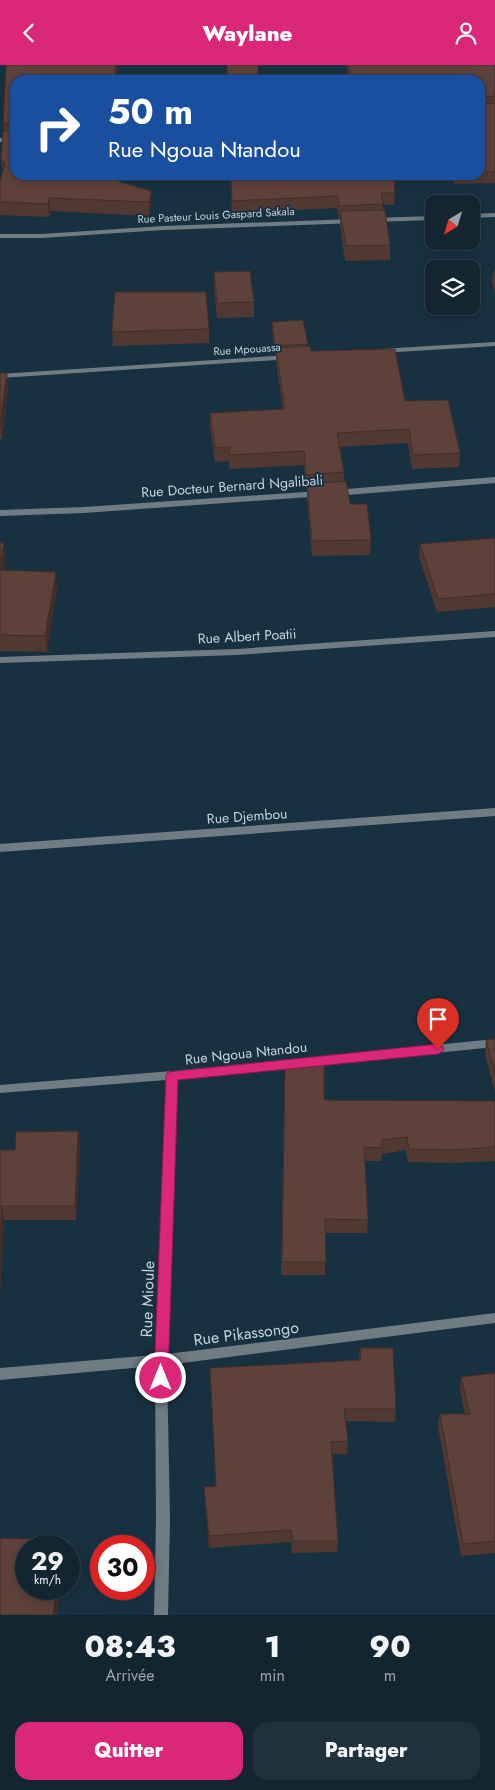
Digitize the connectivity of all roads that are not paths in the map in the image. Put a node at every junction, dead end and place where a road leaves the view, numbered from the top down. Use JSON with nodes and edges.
{"nodes":[{"id":1,"x":495,"y":215,"type":"edge"},
{"id":2,"x":480,"y":216,"type":"edge"},
{"id":3,"x":425,"y":218,"type":"edge"},
{"id":4,"x":0,"y":236,"type":"edge"},
{"id":5,"x":495,"y":344,"type":"edge"},
{"id":6,"x":371,"y":351,"type":"edge"},
{"id":7,"x":293,"y":357,"type":"edge"},
{"id":8,"x":0,"y":376,"type":"edge"},
{"id":9,"x":495,"y":480,"type":"edge"},
{"id":10,"x":0,"y":513,"type":"edge"},
{"id":11,"x":495,"y":634,"type":"edge"},
{"id":12,"x":0,"y":660,"type":"edge"},
{"id":13,"x":495,"y":812,"type":"edge"},
{"id":14,"x":0,"y":848,"type":"edge"},
{"id":15,"x":495,"y":1043,"type":"edge"},
{"id":16,"x":172,"y":1075,"type":"junction"},
{"id":17,"x":0,"y":1089,"type":"edge"},
{"id":18,"x":495,"y":1318,"type":"edge"},
{"id":19,"x":161,"y":1360,"type":"junction"},
{"id":20,"x":0,"y":1374,"type":"edge"},
{"id":21,"x":161,"y":1615,"type":"edge"}],
"edges":[{"from":1,"to":2,"type":"street"},
{"from":3,"to":4,"type":"street","name":"Rue Pasteur Louis Gaspard Sakala"},
{"from":5,"to":6,"type":"street"},
{"from":7,"to":8,"type":"street","name":"Rue Mpouassa"},
{"from":9,"to":10,"type":"street","name":"Rue Docteur Bernard Ngalibali"},
{"from":11,"to":12,"type":"street","name":"Rue Albert Poatii"},
{"from":13,"to":14,"type":"street","name":"Rue Djembou"},
{"from":15,"to":16,"type":"street","name":"Rue Ngoua Ntandou"},
{"from":16,"to":17,"type":"street","name":"Rue Ngoua Ntandou"},
{"from":16,"to":19,"type":"street","name":"Rue Mioule"},
{"from":18,"to":19,"type":"street","name":"Rue Pikassongo"},
{"from":19,"to":20,"type":"street","name":"Rue Pikassongo"},
{"from":19,"to":21,"type":"street","name":"Rue Mioule"}]}
